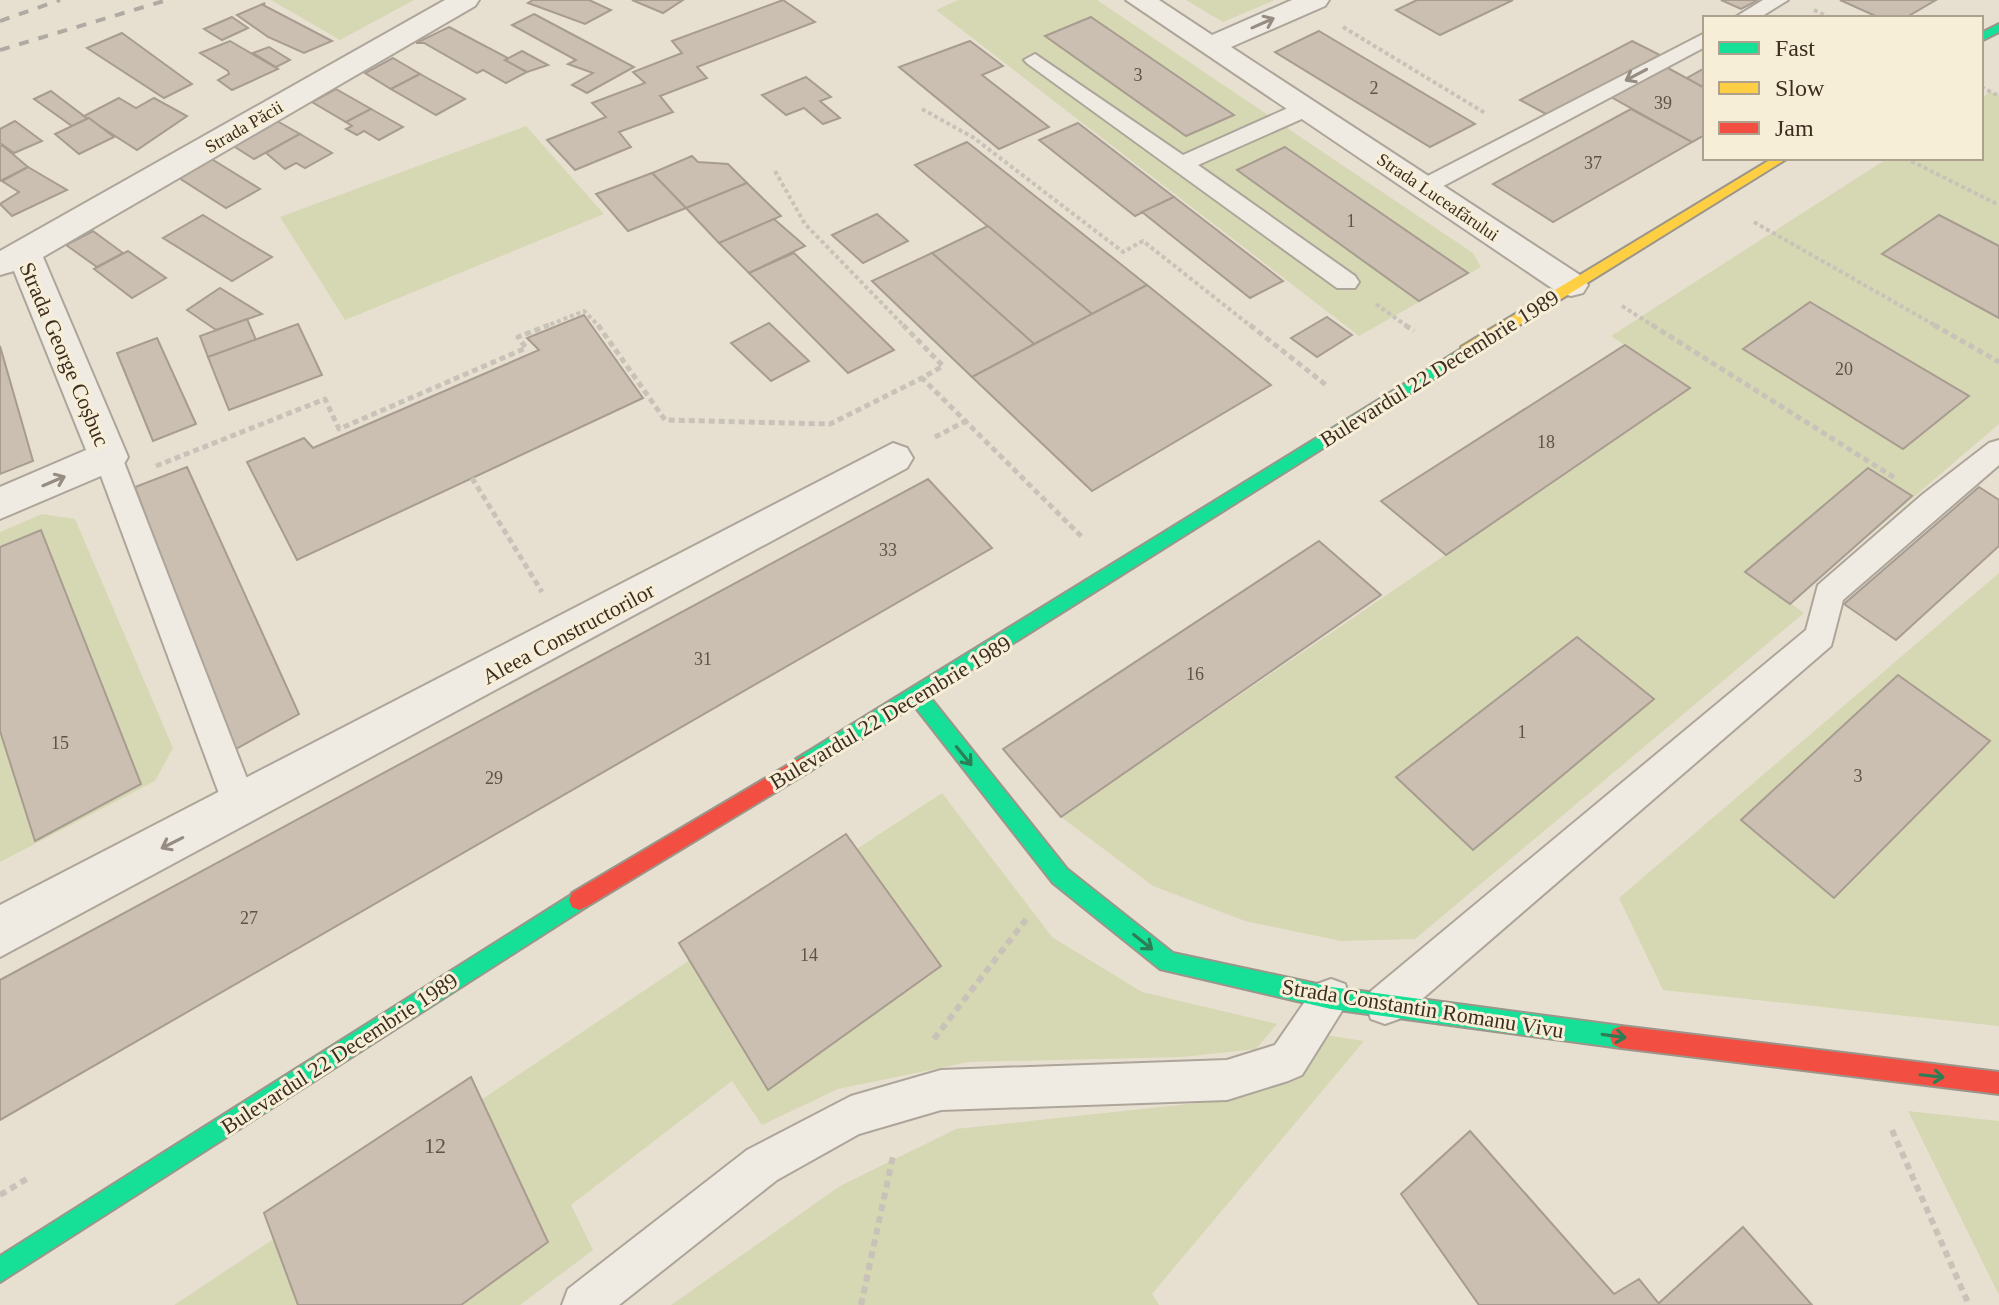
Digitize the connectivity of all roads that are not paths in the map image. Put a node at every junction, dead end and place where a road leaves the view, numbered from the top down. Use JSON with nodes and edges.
{"nodes":[{"id":1,"x":465,"y":0,"type":"edge"},
{"id":2,"x":1140,"y":0,"type":"edge"},
{"id":3,"x":1778,"y":0,"type":"edge"},
{"id":4,"x":1310,"y":2,"type":"edge"},
{"id":5,"x":1748,"y":16,"type":"edge"},
{"id":6,"x":1703,"y":40,"type":"edge"},
{"id":7,"x":1210,"y":46,"type":"junction"},
{"id":8,"x":1035,"y":60,"type":"dead end"},
{"id":9,"x":1305,"y":109,"type":"junction"},
{"id":10,"x":1779,"y":160,"type":"edge"},
{"id":11,"x":1181,"y":164,"type":"junction"},
{"id":12,"x":1424,"y":187,"type":"junction"},
{"id":13,"x":12,"y":258,"type":"edge"},
{"id":14,"x":1346,"y":282,"type":"road end"},
{"id":15,"x":1571,"y":285,"type":"junction"},
{"id":16,"x":1999,"y":450,"type":"edge"},
{"id":17,"x":893,"y":458,"type":"dead end"},
{"id":18,"x":113,"y":469,"type":"junction"},
{"id":19,"x":0,"y":504,"type":"edge"},
{"id":20,"x":913,"y":699,"type":"junction"},
{"id":21,"x":241,"y":807,"type":"junction"},
{"id":22,"x":0,"y":932,"type":"edge"},
{"id":23,"x":1331,"y":998,"type":"junction"},
{"id":24,"x":1385,"y":1005,"type":"junction"},
{"id":25,"x":1999,"y":1083,"type":"edge"},
{"id":26,"x":0,"y":1270,"type":"edge"},
{"id":27,"x":584,"y":1305,"type":"edge"}],
"edges":[{"from":1,"to":13,"type":"street","name":"Strada Păcii"},
{"from":2,"to":7,"type":"street","name":"Strada Luceafărului"},
{"from":3,"to":5,"type":"lane"},
{"from":7,"to":4,"type":"street","one_way":true},
{"from":6,"to":12,"type":"lane","one_way":true},
{"from":7,"to":9,"type":"street","name":"Strada Luceafărului"},
{"from":8,"to":11,"type":"lane"},
{"from":9,"to":11,"type":"lane"},
{"from":9,"to":12,"type":"street","name":"Strada Luceafărului"},
{"from":10,"to":15,"type":"main road","name":"Bulevardul 22 Decembrie 1989"},
{"from":11,"to":14,"type":"lane"},
{"from":12,"to":15,"type":"street","name":"Strada Luceafărului"},
{"from":13,"to":18,"type":"street","name":"Strada George Coșbuc"},
{"from":15,"to":20,"type":"main road","name":"Bulevardul 22 Decembrie 1989"},
{"from":16,"to":24,"type":"lane"},
{"from":17,"to":21,"type":"street","name":"Aleea Constructorilor"},
{"from":19,"to":18,"type":"street","name":"Strada George Coșbuc","one_way":true},
{"from":18,"to":21,"type":"lane"},
{"from":20,"to":23,"type":"main road","name":"Strada Constantin Romanu Vivu","one_way":true},
{"from":20,"to":26,"type":"main road","name":"Bulevardul 22 Decembrie 1989"},
{"from":21,"to":22,"type":"street","name":"Aleea Constructorilor","one_way":true},
{"from":23,"to":24,"type":"main road","name":"Strada Constantin Romanu Vivu"},
{"from":23,"to":27,"type":"lane"},
{"from":24,"to":25,"type":"main road","name":"Strada Constantin Romanu Vivu","one_way":true}]}
